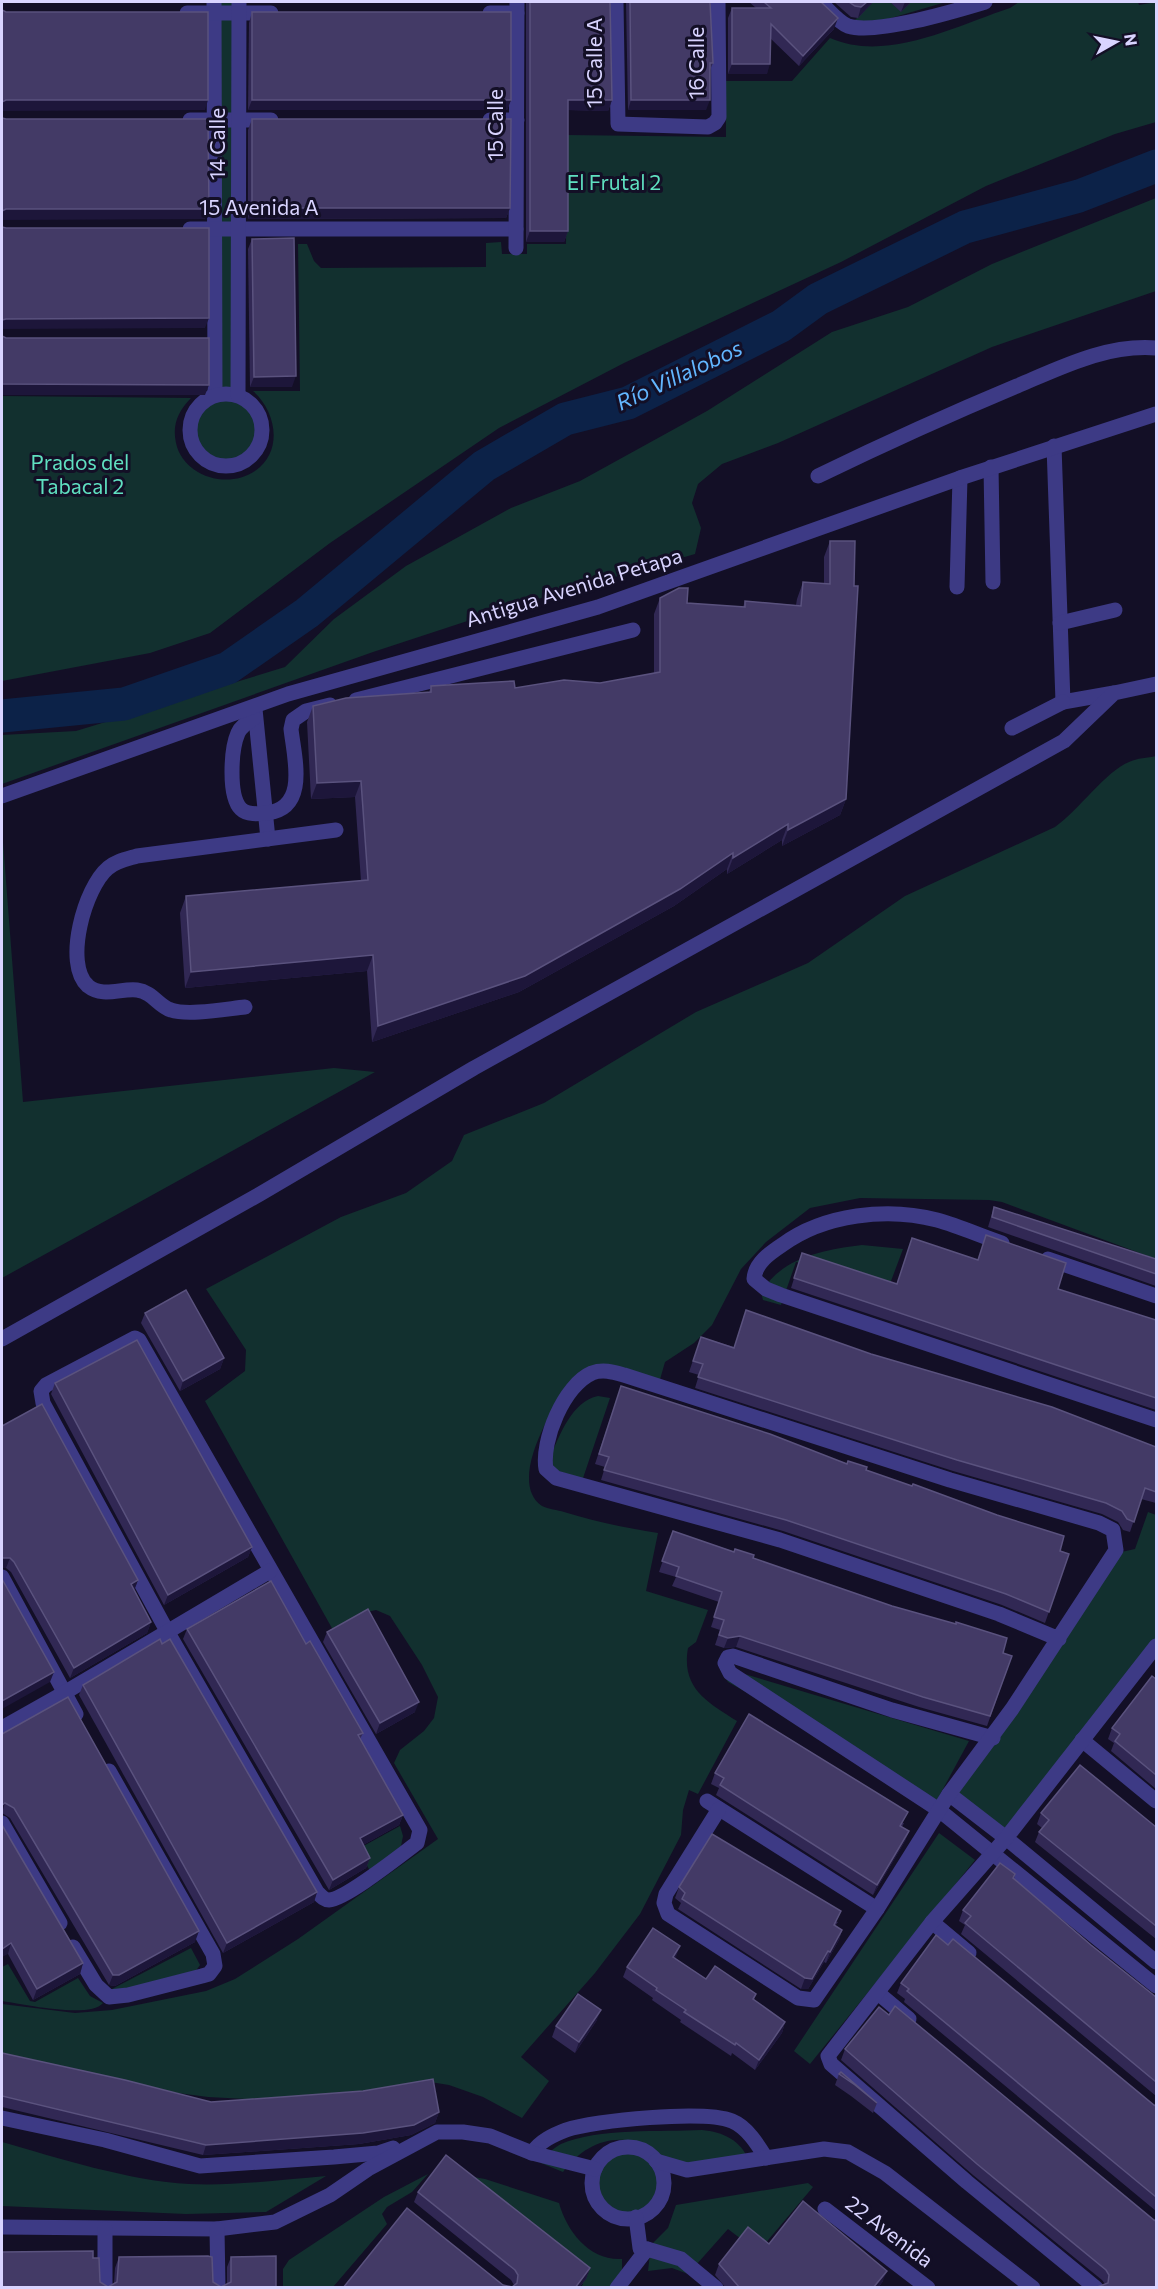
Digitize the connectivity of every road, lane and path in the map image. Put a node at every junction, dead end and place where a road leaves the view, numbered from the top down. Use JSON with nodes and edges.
{"nodes":[{"id":1,"x":616,"y":2,"type":"edge"},
{"id":2,"x":718,"y":2,"type":"edge"},
{"id":3,"x":820,"y":2,"type":"edge"},
{"id":4,"x":974,"y":3,"type":"edge"},
{"id":5,"x":214,"y":7,"type":"edge"},
{"id":6,"x":239,"y":7,"type":"edge"},
{"id":7,"x":517,"y":7,"type":"edge"},
{"id":8,"x":167,"y":13,"type":"edge"},
{"id":9,"x":285,"y":13,"type":"edge"},
{"id":10,"x":471,"y":13,"type":"edge"},
{"id":11,"x":179,"y":120,"type":"edge"},
{"id":12,"x":214,"y":120,"type":"junction"},
{"id":13,"x":239,"y":120,"type":"junction"},
{"id":14,"x":285,"y":120,"type":"edge"},
{"id":15,"x":470,"y":120,"type":"edge"},
{"id":16,"x":517,"y":120,"type":"junction"},
{"id":17,"x":715,"y":123,"type":"joint"},
{"id":18,"x":179,"y":229,"type":"edge"},
{"id":19,"x":214,"y":229,"type":"junction"},
{"id":20,"x":238,"y":229,"type":"junction"},
{"id":21,"x":516,"y":229,"type":"junction"},
{"id":22,"x":516,"y":249,"type":"dead end"},
{"id":23,"x":209,"y":338,"type":"junction"},
{"id":24,"x":238,"y":338,"type":"junction"},
{"id":25,"x":1156,"y":348,"type":"edge"},
{"id":26,"x":214,"y":395,"type":"junction"},
{"id":27,"x":238,"y":395,"type":"junction"},
{"id":28,"x":1156,"y":414,"type":"edge"},
{"id":29,"x":1054,"y":446,"type":"junction"},
{"id":30,"x":991,"y":467,"type":"junction"},
{"id":31,"x":818,"y":476,"type":"dead end"},
{"id":32,"x":960,"y":478,"type":"junction"},
{"id":33,"x":993,"y":582,"type":"dead end"},
{"id":34,"x":957,"y":587,"type":"dead end"},
{"id":35,"x":1115,"y":610,"type":"dead end"},
{"id":36,"x":1060,"y":623,"type":"junction"},
{"id":37,"x":633,"y":630,"type":"dead end"},
{"id":38,"x":1156,"y":684,"type":"edge"},
{"id":39,"x":1114,"y":693,"type":"junction"},
{"id":40,"x":1063,"y":702,"type":"junction"},
{"id":41,"x":255,"y":712,"type":"junction"},
{"id":42,"x":1012,"y":728,"type":"dead end"},
{"id":43,"x":2,"y":796,"type":"edge"},
{"id":44,"x":265,"y":813,"type":"junction"},
{"id":45,"x":336,"y":830,"type":"dead end"},
{"id":46,"x":268,"y":839,"type":"junction"},
{"id":47,"x":244,"y":1007,"type":"dead end"},
{"id":48,"x":1012,"y":1247,"type":"edge"},
{"id":49,"x":1034,"y":1254,"type":"edge"},
{"id":50,"x":1156,"y":1296,"type":"edge"},
{"id":51,"x":2,"y":1339,"type":"edge"},
{"id":52,"x":1156,"y":1420,"type":"edge"},
{"id":53,"x":270,"y":1571,"type":"junction"},
{"id":54,"x":2,"y":1576,"type":"edge"},
{"id":55,"x":167,"y":1631,"type":"junction"},
{"id":56,"x":1059,"y":1639,"type":"junction"},
{"id":57,"x":1156,"y":1647,"type":"edge"},
{"id":58,"x":64,"y":1693,"type":"junction"},
{"id":59,"x":82,"y":1724,"type":"edge"},
{"id":60,"x":2,"y":1728,"type":"edge"},
{"id":61,"x":993,"y":1738,"type":"junction"},
{"id":62,"x":1082,"y":1740,"type":"junction"},
{"id":63,"x":99,"y":1754,"type":"edge"},
{"id":64,"x":949,"y":1794,"type":"junction"},
{"id":65,"x":1156,"y":1801,"type":"edge"},
{"id":66,"x":939,"y":1810,"type":"junction"},
{"id":67,"x":2,"y":1823,"type":"edge"},
{"id":68,"x":1006,"y":1838,"type":"junction"},
{"id":69,"x":992,"y":1853,"type":"junction"},
{"id":70,"x":877,"y":1909,"type":"junction"},
{"id":71,"x":932,"y":1922,"type":"junction"},
{"id":72,"x":977,"y":1959,"type":"edge"},
{"id":73,"x":1156,"y":1962,"type":"edge"},
{"id":74,"x":1156,"y":1986,"type":"edge"},
{"id":75,"x":878,"y":1993,"type":"junction"},
{"id":76,"x":923,"y":2030,"type":"edge"},
{"id":77,"x":2,"y":2118,"type":"edge"},
{"id":78,"x":427,"y":2136,"type":"junction"},
{"id":79,"x":532,"y":2153,"type":"junction"},
{"id":80,"x":766,"y":2158,"type":"junction"},
{"id":81,"x":656,"y":2161,"type":"junction"},
{"id":82,"x":595,"y":2169,"type":"junction"},
{"id":83,"x":687,"y":2170,"type":"junction"},
{"id":84,"x":663,"y":2187,"type":"junction"},
{"id":85,"x":825,"y":2209,"type":"dead end"},
{"id":86,"x":636,"y":2217,"type":"junction"},
{"id":87,"x":2,"y":2227,"type":"edge"},
{"id":88,"x":105,"y":2229,"type":"junction"},
{"id":89,"x":217,"y":2229,"type":"junction"},
{"id":90,"x":648,"y":2249,"type":"junction"},
{"id":91,"x":105,"y":2288,"type":"edge"},
{"id":92,"x":218,"y":2288,"type":"edge"},
{"id":93,"x":617,"y":2288,"type":"edge"},
{"id":94,"x":716,"y":2288,"type":"edge"},
{"id":95,"x":928,"y":2288,"type":"edge"},
{"id":96,"x":1033,"y":2288,"type":"edge"},
{"id":97,"x":1096,"y":2288,"type":"edge"}],
"edges":[{"from":1,"to":17,"type":"street","name":"15 Calle A"},
{"from":2,"to":17,"type":"street","name":"16 Calle"},
{"from":3,"to":4,"type":"street"},
{"from":5,"to":6,"type":"street"},
{"from":5,"to":8,"type":"street"},
{"from":5,"to":12,"type":"street","name":"14 Calle"},
{"from":6,"to":9,"type":"street"},
{"from":6,"to":13,"type":"street","name":"14 Calle"},
{"from":7,"to":10,"type":"street"},
{"from":7,"to":16,"type":"street","name":"15 Calle"},
{"from":11,"to":12,"type":"street"},
{"from":12,"to":13,"type":"street"},
{"from":12,"to":19,"type":"street","name":"14 Calle"},
{"from":13,"to":14,"type":"street"},
{"from":13,"to":20,"type":"street","name":"14 Calle"},
{"from":15,"to":16,"type":"street"},
{"from":16,"to":21,"type":"street","name":"15 Calle"},
{"from":18,"to":19,"type":"street","name":"15 Avenida A"},
{"from":19,"to":20,"type":"street","name":"15 Avenida A"},
{"from":19,"to":23,"type":"street","name":"14 Calle"},
{"from":20,"to":21,"type":"street","name":"15 Avenida A"},
{"from":20,"to":24,"type":"street","name":"14 Calle"},
{"from":21,"to":22,"type":"street","name":"15 Calle"},
{"from":23,"to":24,"type":"street"},
{"from":23,"to":26,"type":"street","name":"14 Calle"},
{"from":24,"to":27,"type":"street","name":"14 Calle"},
{"from":25,"to":31,"type":"street"},
{"from":26,"to":27,"type":"street"},
{"from":26,"to":27,"type":"street"},
{"from":28,"to":29,"type":"street","name":"Antigua Avenida Petapa"},
{"from":29,"to":30,"type":"street","name":"Antigua Avenida Petapa"},
{"from":29,"to":36,"type":"street"},
{"from":30,"to":32,"type":"street","name":"Antigua Avenida Petapa"},
{"from":30,"to":33,"type":"street"},
{"from":32,"to":34,"type":"street"},
{"from":32,"to":41,"type":"street","name":"Antigua Avenida Petapa"},
{"from":35,"to":36,"type":"street"},
{"from":36,"to":40,"type":"street"},
{"from":37,"to":44,"type":"street"},
{"from":38,"to":39,"type":"street"},
{"from":39,"to":40,"type":"street"},
{"from":39,"to":51,"type":"street"},
{"from":40,"to":42,"type":"street"},
{"from":41,"to":43,"type":"street","name":"Antigua Avenida Petapa"},
{"from":41,"to":44,"type":"street"},
{"from":41,"to":44,"type":"street"},
{"from":44,"to":46,"type":"street"},
{"from":45,"to":46,"type":"street"},
{"from":46,"to":47,"type":"street"},
{"from":48,"to":52,"type":"street"},
{"from":49,"to":50,"type":"street"},
{"from":53,"to":55,"type":"street"},
{"from":53,"to":55,"type":"street"},
{"from":53,"to":55,"type":"street"},
{"from":54,"to":58,"type":"street"},
{"from":55,"to":58,"type":"street"},
{"from":56,"to":56,"type":"street"},
{"from":56,"to":61,"type":"street"},
{"from":57,"to":62,"type":"street"},
{"from":58,"to":59,"type":"street"},
{"from":58,"to":60,"type":"street"},
{"from":61,"to":64,"type":"street"},
{"from":61,"to":66,"type":"street"},
{"from":62,"to":65,"type":"street"},
{"from":62,"to":68,"type":"street"},
{"from":63,"to":67,"type":"street"},
{"from":64,"to":66,"type":"street"},
{"from":64,"to":68,"type":"street"},
{"from":66,"to":69,"type":"street"},
{"from":66,"to":70,"type":"street"},
{"from":68,"to":69,"type":"street"},
{"from":68,"to":73,"type":"street"},
{"from":69,"to":71,"type":"street"},
{"from":69,"to":74,"type":"street"},
{"from":70,"to":70,"type":"street"},
{"from":71,"to":72,"type":"street"},
{"from":71,"to":75,"type":"street"},
{"from":75,"to":76,"type":"street"},
{"from":75,"to":97,"type":"street"},
{"from":77,"to":78,"type":"street"},
{"from":78,"to":79,"type":"street"},
{"from":78,"to":89,"type":"street"},
{"from":79,"to":80,"type":"street"},
{"from":79,"to":82,"type":"street"},
{"from":80,"to":83,"type":"street"},
{"from":80,"to":96,"type":"street"},
{"from":81,"to":82,"type":"street"},
{"from":81,"to":83,"type":"street"},
{"from":81,"to":84,"type":"street"},
{"from":82,"to":86,"type":"street"},
{"from":83,"to":84,"type":"street"},
{"from":84,"to":86,"type":"street"},
{"from":85,"to":95,"type":"street","name":"22 Avenida"},
{"from":86,"to":90,"type":"street"},
{"from":87,"to":88,"type":"street"},
{"from":88,"to":89,"type":"street"},
{"from":88,"to":91,"type":"street"},
{"from":89,"to":92,"type":"street"},
{"from":90,"to":93,"type":"street"},
{"from":90,"to":94,"type":"street"}]}
